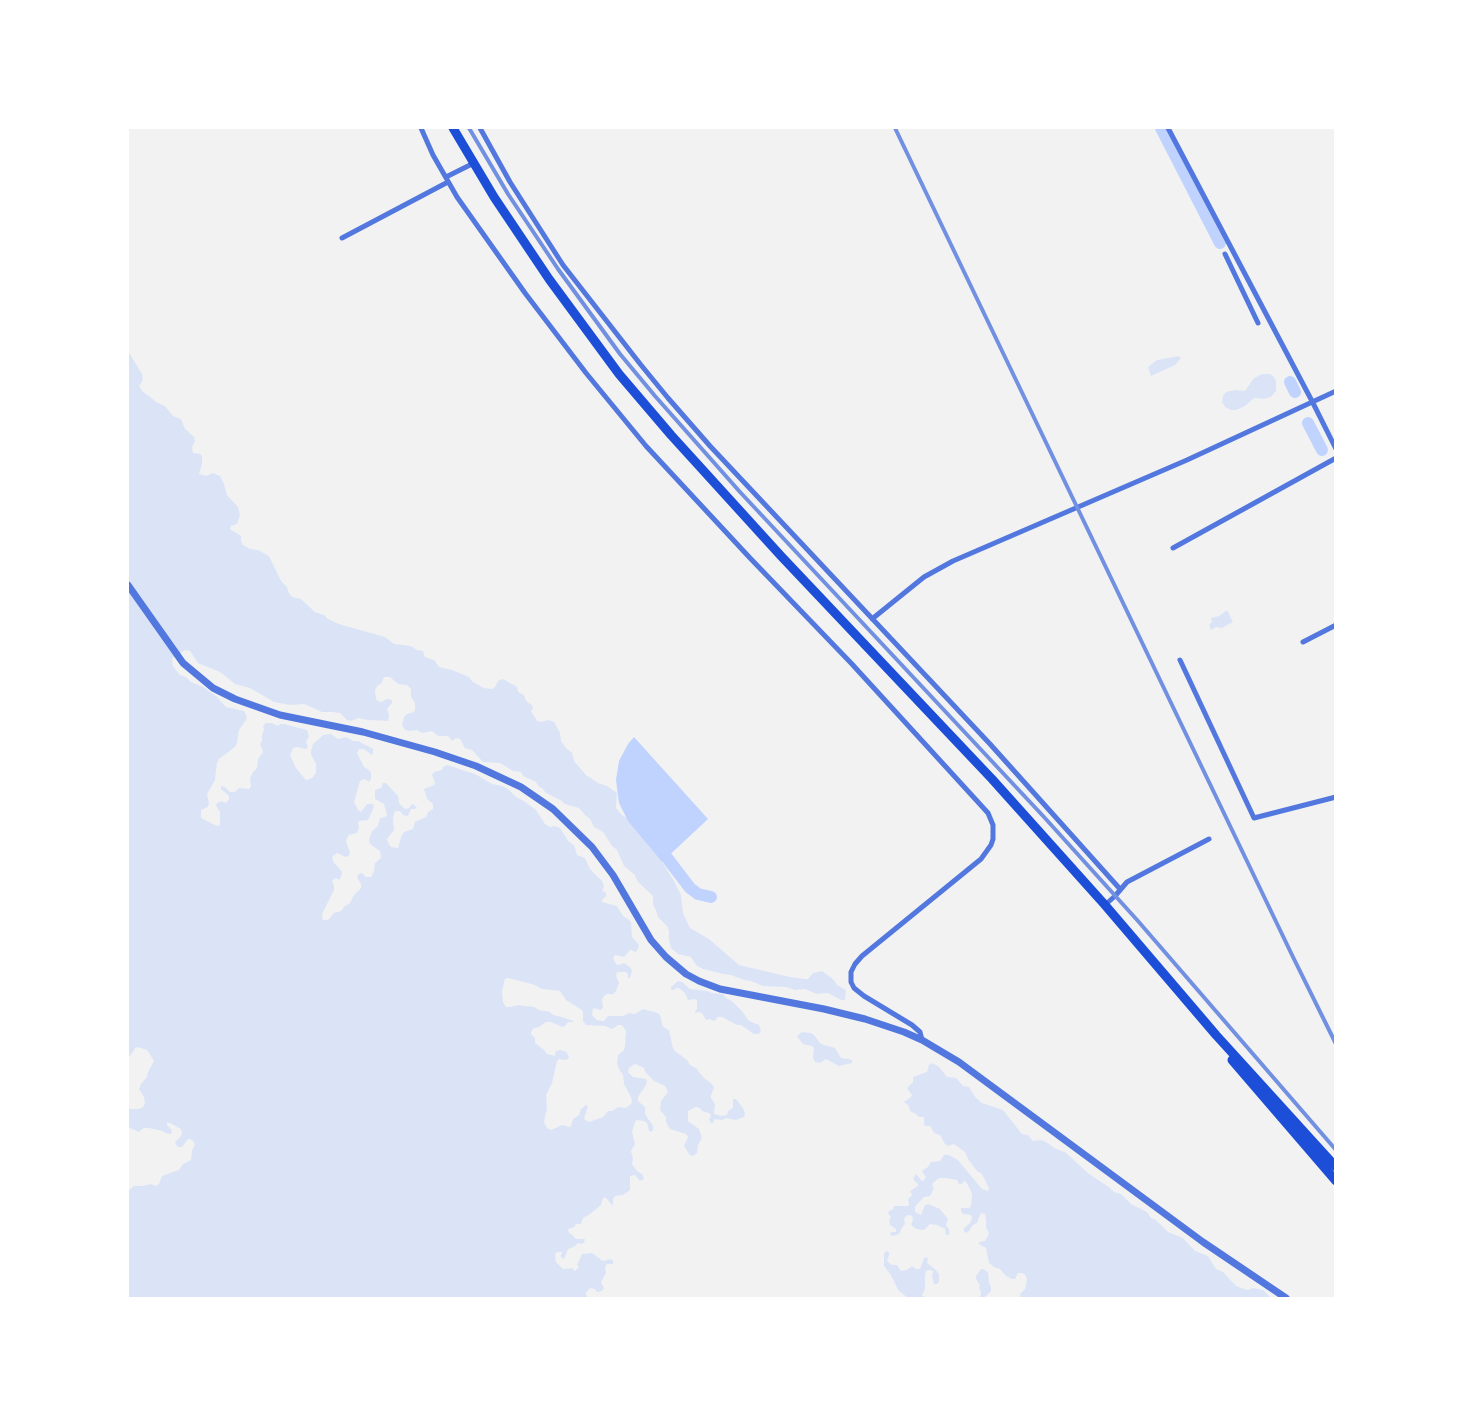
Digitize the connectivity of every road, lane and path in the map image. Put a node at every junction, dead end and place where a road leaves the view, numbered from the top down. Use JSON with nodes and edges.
{"nodes":[{"id":1,"x":421,"y":128,"type":"edge"},
{"id":2,"x":453,"y":128,"type":"edge"},
{"id":3,"x":480,"y":128,"type":"edge"},
{"id":4,"x":1168,"y":128,"type":"edge"},
{"id":5,"x":474,"y":163,"type":"junction"},
{"id":6,"x":447,"y":179,"type":"junction"},
{"id":7,"x":342,"y":238,"type":"dead end"},
{"id":8,"x":1225,"y":254,"type":"dead end"},
{"id":9,"x":1258,"y":323,"type":"dead end"},
{"id":10,"x":1335,"y":391,"type":"edge"},
{"id":11,"x":1313,"y":403,"type":"junction"},
{"id":12,"x":1335,"y":449,"type":"edge"},
{"id":13,"x":1335,"y":458,"type":"edge"},
{"id":14,"x":1173,"y":548,"type":"dead end"},
{"id":15,"x":128,"y":585,"type":"edge"},
{"id":16,"x":872,"y":619,"type":"junction"},
{"id":17,"x":1335,"y":626,"type":"edge"},
{"id":18,"x":1303,"y":642,"type":"dead end"},
{"id":19,"x":1180,"y":660,"type":"dead end"},
{"id":20,"x":1335,"y":797,"type":"edge"},
{"id":21,"x":1209,"y":839,"type":"dead end"},
{"id":22,"x":1120,"y":889,"type":"junction"},
{"id":23,"x":1105,"y":905,"type":"junction"},
{"id":24,"x":1216,"y":1035,"type":"junction"},
{"id":25,"x":922,"y":1041,"type":"junction"},
{"id":26,"x":1335,"y":1167,"type":"edge"},
{"id":27,"x":1335,"y":1181,"type":"edge"},
{"id":28,"x":1286,"y":1299,"type":"edge"}],
"edges":[{"from":1,"to":6,"type":"street"},
{"from":2,"to":5,"type":"main road"},
{"from":3,"to":16,"type":"street"},
{"from":4,"to":11,"type":"street"},
{"from":5,"to":6,"type":"street"},
{"from":5,"to":23,"type":"main road"},
{"from":6,"to":7,"type":"street"},
{"from":6,"to":25,"type":"street"},
{"from":8,"to":9,"type":"street"},
{"from":10,"to":11,"type":"street"},
{"from":11,"to":12,"type":"street"},
{"from":11,"to":16,"type":"street"},
{"from":13,"to":14,"type":"street"},
{"from":15,"to":25,"type":"street"},
{"from":16,"to":22,"type":"street"},
{"from":17,"to":18,"type":"street"},
{"from":19,"to":20,"type":"street"},
{"from":21,"to":22,"type":"street"},
{"from":22,"to":23,"type":"street"},
{"from":23,"to":24,"type":"main road"},
{"from":24,"to":26,"type":"main road"},
{"from":24,"to":27,"type":"main road"},
{"from":25,"to":28,"type":"street"}]}
